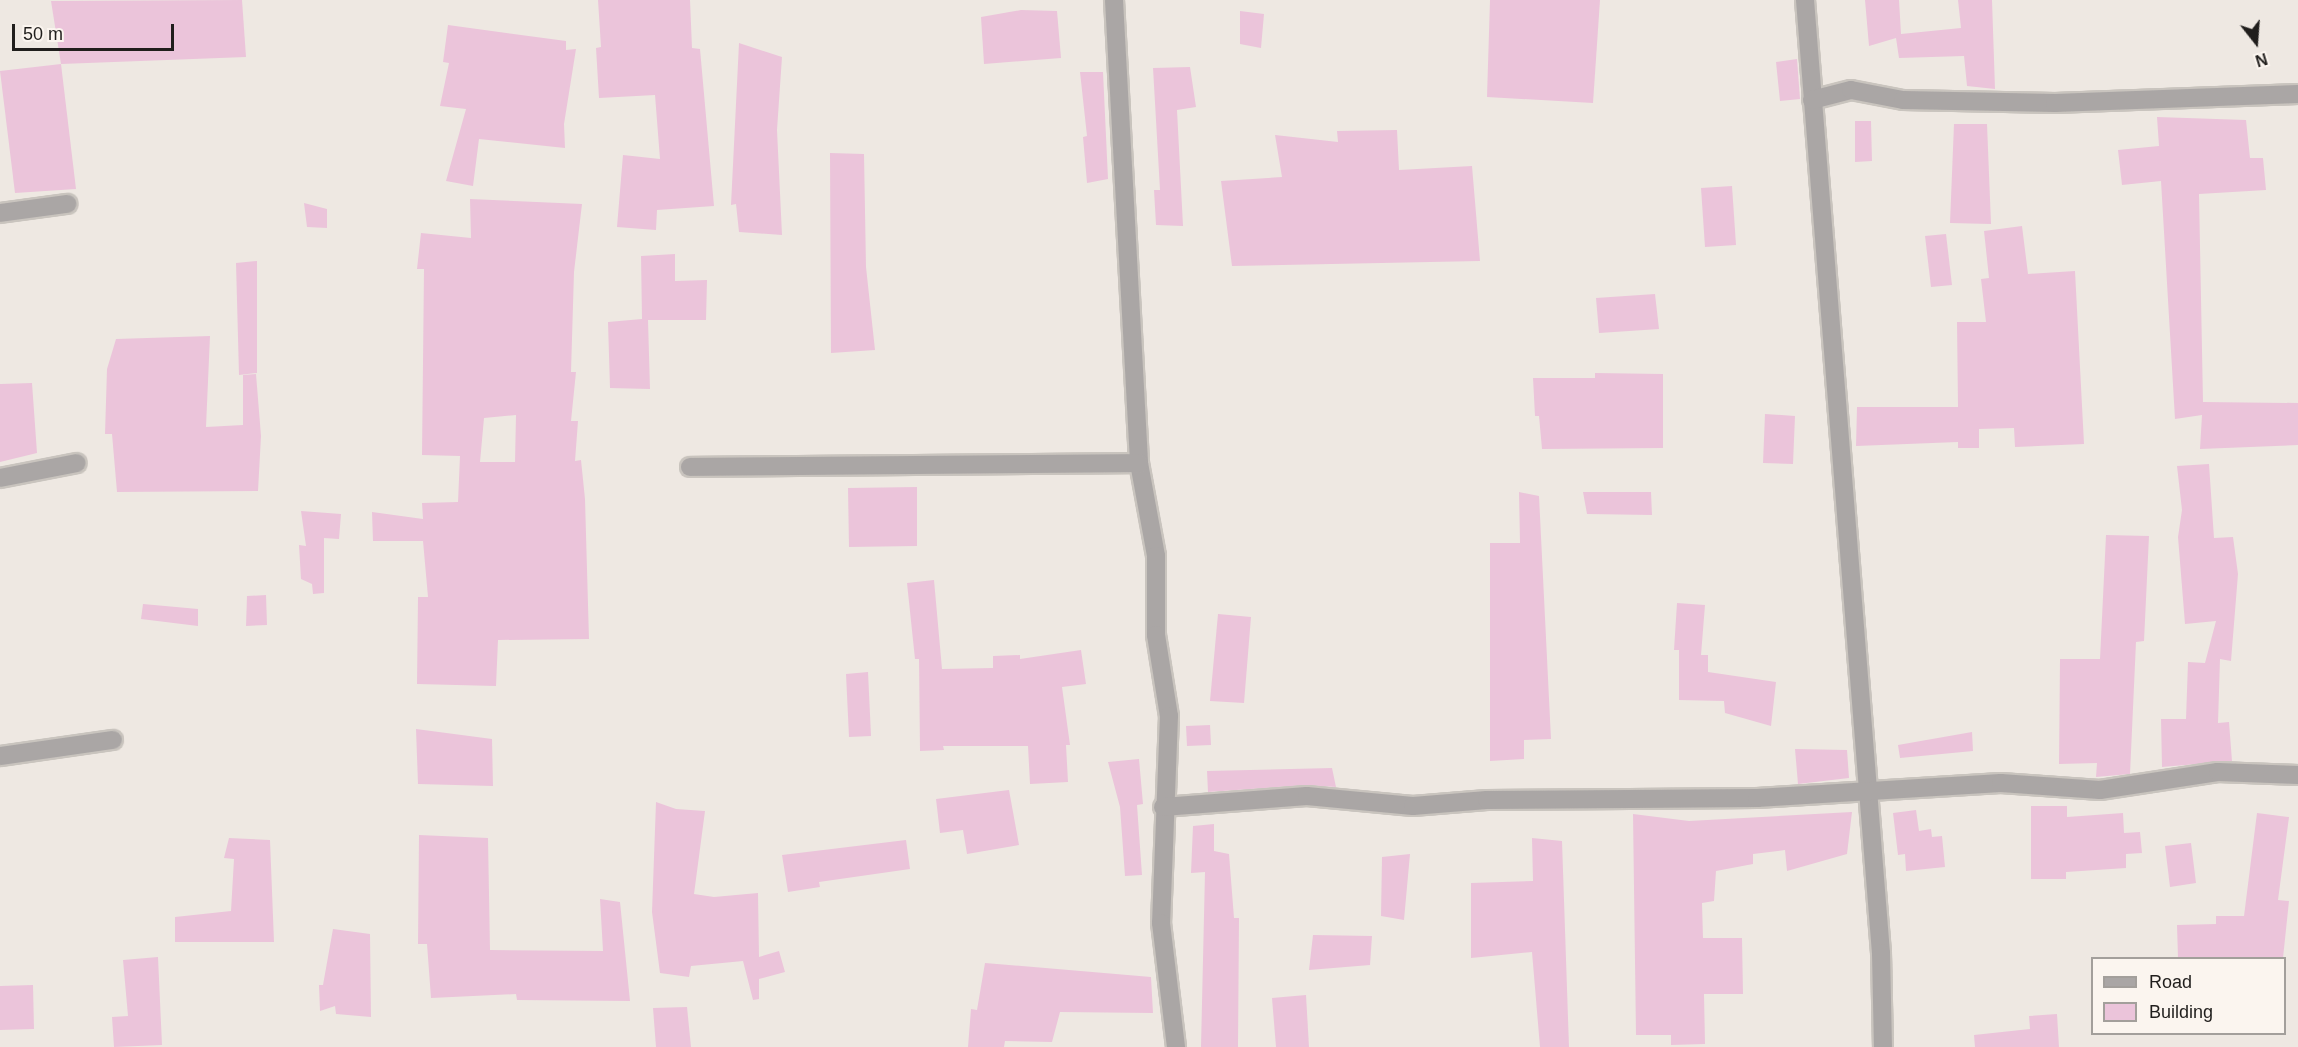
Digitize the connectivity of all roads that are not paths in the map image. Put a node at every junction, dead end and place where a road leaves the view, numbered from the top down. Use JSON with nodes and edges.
{"nodes":[{"id":1,"x":1114,"y":0,"type":"edge"},
{"id":2,"x":1805,"y":0,"type":"edge"},
{"id":3,"x":2298,"y":94,"type":"edge"},
{"id":4,"x":1812,"y":100,"type":"junction"},
{"id":5,"x":67,"y":204,"type":"dead end"},
{"id":6,"x":0,"y":213,"type":"edge"},
{"id":7,"x":77,"y":463,"type":"dead end"},
{"id":8,"x":1139,"y":463,"type":"junction"},
{"id":9,"x":690,"y":467,"type":"dead end"},
{"id":10,"x":0,"y":478,"type":"edge"},
{"id":11,"x":113,"y":740,"type":"dead end"},
{"id":12,"x":0,"y":756,"type":"edge"},
{"id":13,"x":2298,"y":775,"type":"edge"},
{"id":14,"x":1866,"y":789,"type":"junction"},
{"id":15,"x":1163,"y":807,"type":"junction"},
{"id":16,"x":1176,"y":1047,"type":"edge"},
{"id":17,"x":1883,"y":1047,"type":"edge"}],
"edges":[{"from":1,"to":8,"type":"street"},
{"from":2,"to":4,"type":"street"},
{"from":3,"to":4,"type":"street"},
{"from":4,"to":14,"type":"street"},
{"from":5,"to":6,"type":"street"},
{"from":7,"to":10,"type":"street"},
{"from":8,"to":9,"type":"street"},
{"from":8,"to":15,"type":"street"},
{"from":11,"to":12,"type":"street"},
{"from":13,"to":14,"type":"street"},
{"from":14,"to":15,"type":"street"},
{"from":14,"to":17,"type":"street"},
{"from":15,"to":16,"type":"street"}]}
